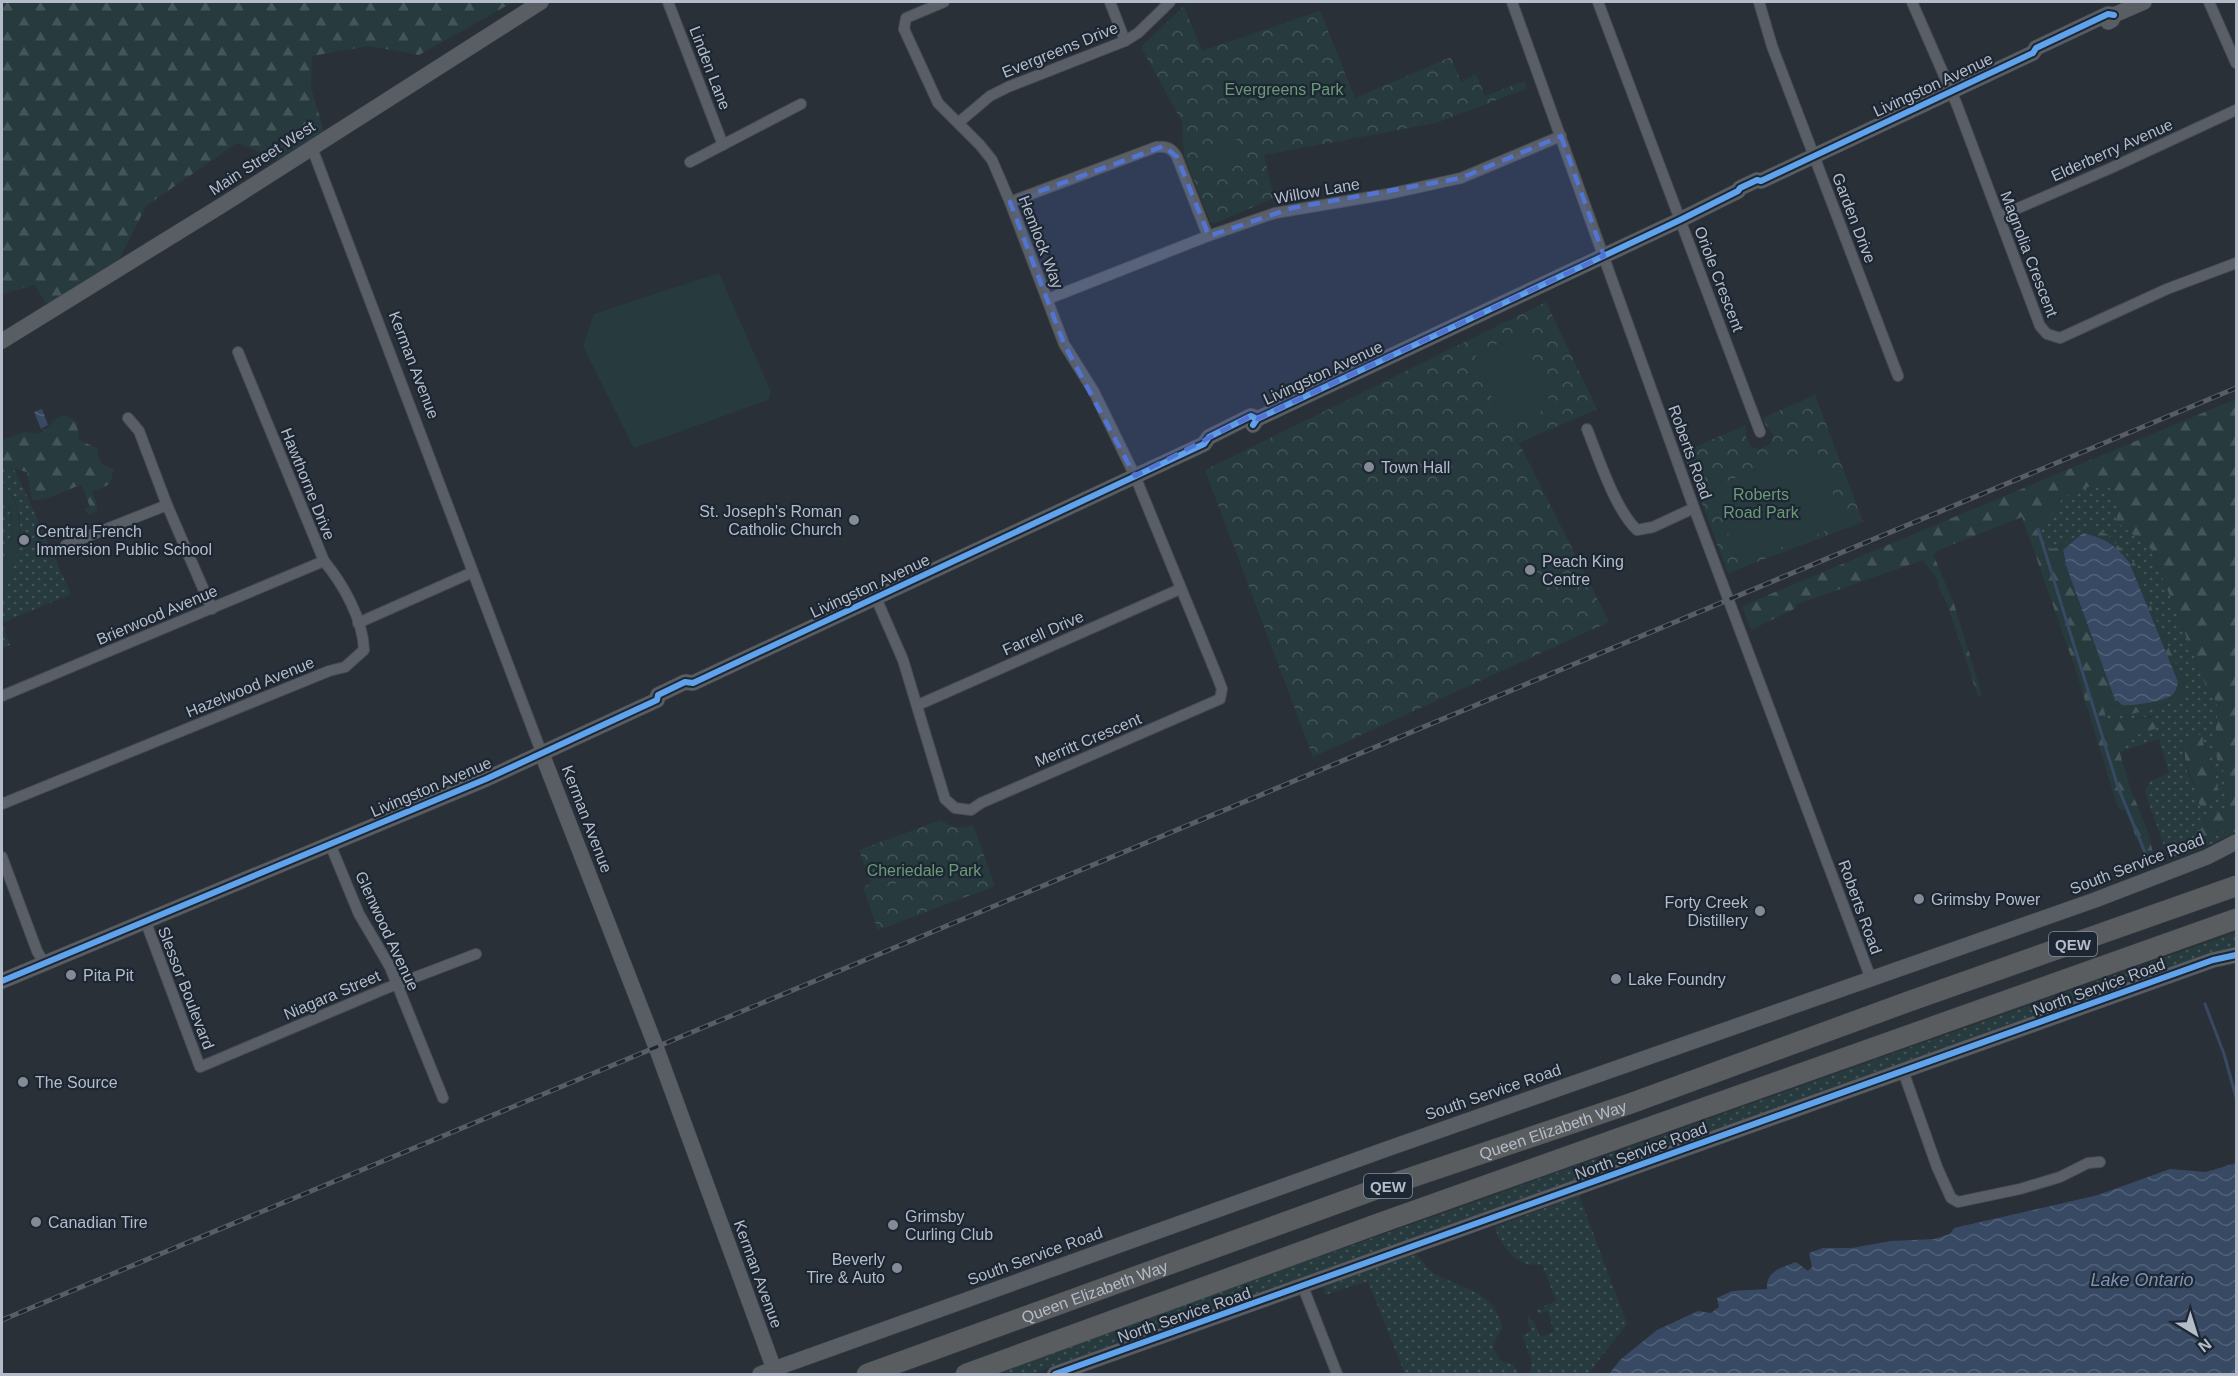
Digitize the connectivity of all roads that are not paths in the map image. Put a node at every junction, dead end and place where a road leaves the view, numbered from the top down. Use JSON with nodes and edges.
{"nodes":[{"id":1,"x":541,"y":2,"type":"edge"},
{"id":2,"x":668,"y":2,"type":"edge"},
{"id":3,"x":944,"y":2,"type":"edge"},
{"id":4,"x":1110,"y":2,"type":"edge"},
{"id":5,"x":1170,"y":2,"type":"edge"},
{"id":6,"x":1512,"y":2,"type":"edge"},
{"id":7,"x":1598,"y":2,"type":"edge"},
{"id":8,"x":1759,"y":2,"type":"edge"},
{"id":9,"x":1912,"y":2,"type":"edge"},
{"id":10,"x":2144,"y":2,"type":"edge"},
{"id":11,"x":2209,"y":2,"type":"edge"},
{"id":12,"x":1125,"y":41,"type":"junction"},
{"id":13,"x":2236,"y":63,"type":"edge"},
{"id":14,"x":1951,"y":91,"type":"junction"},
{"id":15,"x":801,"y":104,"type":"dead end"},
{"id":16,"x":2236,"y":110,"type":"edge"},
{"id":17,"x":958,"y":123,"type":"junction"},
{"id":18,"x":1561,"y":136,"type":"junction"},
{"id":19,"x":723,"y":145,"type":"junction"},
{"id":20,"x":312,"y":148,"type":"junction"},
{"id":21,"x":1813,"y":156,"type":"junction"},
{"id":22,"x":690,"y":162,"type":"dead end"},
{"id":23,"x":1010,"y":201,"type":"junction"},
{"id":24,"x":2000,"y":216,"type":"junction"},
{"id":25,"x":1680,"y":220,"type":"junction"},
{"id":26,"x":1208,"y":236,"type":"junction"},
{"id":27,"x":1604,"y":256,"type":"junction"},
{"id":28,"x":2236,"y":263,"type":"edge"},
{"id":29,"x":1048,"y":299,"type":"junction"},
{"id":30,"x":2,"y":341,"type":"edge"},
{"id":31,"x":238,"y":352,"type":"dead end"},
{"id":32,"x":1898,"y":376,"type":"dead end"},
{"id":33,"x":128,"y":418,"type":"dead end"},
{"id":34,"x":1587,"y":429,"type":"dead end"},
{"id":35,"x":1760,"y":432,"type":"dead end"},
{"id":36,"x":1135,"y":476,"type":"junction"},
{"id":37,"x":167,"y":505,"type":"junction"},
{"id":38,"x":1694,"y":508,"type":"junction"},
{"id":39,"x":66,"y":545,"type":"dead end"},
{"id":40,"x":324,"y":561,"type":"junction"},
{"id":41,"x":473,"y":572,"type":"junction"},
{"id":42,"x":1180,"y":589,"type":"junction"},
{"id":43,"x":876,"y":598,"type":"junction"},
{"id":44,"x":212,"y":609,"type":"junction"},
{"id":45,"x":358,"y":623,"type":"junction"},
{"id":46,"x":2,"y":696,"type":"edge"},
{"id":47,"x":918,"y":705,"type":"junction"},
{"id":48,"x":542,"y":754,"type":"junction"},
{"id":49,"x":2,"y":804,"type":"edge"},
{"id":50,"x":2236,"y":842,"type":"edge"},
{"id":51,"x":330,"y":844,"type":"junction"},
{"id":52,"x":2,"y":856,"type":"edge"},
{"id":53,"x":2236,"y":886,"type":"edge"},
{"id":54,"x":2236,"y":919,"type":"edge"},
{"id":55,"x":145,"y":920,"type":"junction"},
{"id":56,"x":476,"y":954,"type":"dead end"},
{"id":57,"x":2236,"y":955,"type":"edge"},
{"id":58,"x":44,"y":963,"type":"junction"},
{"id":59,"x":1871,"y":979,"type":"junction"},
{"id":60,"x":2,"y":981,"type":"edge"},
{"id":61,"x":397,"y":984,"type":"junction"},
{"id":62,"x":200,"y":1067,"type":"joint"},
{"id":63,"x":1903,"y":1071,"type":"junction"},
{"id":64,"x":443,"y":1098,"type":"dead end"},
{"id":65,"x":2100,"y":1162,"type":"dead end"},
{"id":66,"x":1302,"y":1287,"type":"junction"},
{"id":67,"x":767,"y":1372,"type":"edge"},
{"id":68,"x":867,"y":1374,"type":"edge"},
{"id":69,"x":966,"y":1374,"type":"edge"},
{"id":70,"x":1055,"y":1374,"type":"edge"},
{"id":71,"x":1337,"y":1374,"type":"edge"}],
"edges":[{"from":1,"to":20,"type":"street","name":"Main Street West"},
{"from":2,"to":19,"type":"street","name":"Linden Lane"},
{"from":3,"to":17,"type":"street","name":"Hemlock Way"},
{"from":4,"to":12,"type":"street"},
{"from":5,"to":12,"type":"street","name":"Evergreens Drive"},
{"from":6,"to":18,"type":"street","name":"Roberts Road"},
{"from":7,"to":25,"type":"street","name":"Oriole Crescent"},
{"from":8,"to":21,"type":"street","name":"Garden Drive"},
{"from":9,"to":14,"type":"street","name":"Magnolia Crescent"},
{"from":10,"to":14,"type":"street","name":"Livingston Avenue"},
{"from":11,"to":13,"type":"street"},
{"from":12,"to":17,"type":"street","name":"Evergreens Drive"},
{"from":14,"to":21,"type":"street","name":"Livingston Avenue"},
{"from":14,"to":24,"type":"street","name":"Magnolia Crescent"},
{"from":15,"to":19,"type":"street"},
{"from":16,"to":24,"type":"street","name":"Elderberry Avenue"},
{"from":17,"to":23,"type":"street","name":"Hemlock Way"},
{"from":18,"to":26,"type":"street","name":"Willow Lane"},
{"from":18,"to":27,"type":"street","name":"Roberts Road"},
{"from":19,"to":22,"type":"street"},
{"from":20,"to":30,"type":"street","name":"Main Street West"},
{"from":20,"to":41,"type":"street","name":"Kerman Avenue"},
{"from":21,"to":25,"type":"street","name":"Livingston Avenue"},
{"from":21,"to":32,"type":"street","name":"Garden Drive"},
{"from":23,"to":26,"type":"street"},
{"from":23,"to":29,"type":"street","name":"Hemlock Way"},
{"from":24,"to":28,"type":"street","name":"Magnolia Crescent"},
{"from":25,"to":27,"type":"street","name":"Livingston Avenue"},
{"from":25,"to":35,"type":"street","name":"Oriole Crescent"},
{"from":26,"to":29,"type":"street","name":"Willow Lane"},
{"from":27,"to":36,"type":"street","name":"Livingston Avenue"},
{"from":27,"to":38,"type":"street","name":"Roberts Road"},
{"from":29,"to":36,"type":"street","name":"Hemlock Way"},
{"from":31,"to":40,"type":"street","name":"Hawthorne Drive"},
{"from":33,"to":37,"type":"street"},
{"from":34,"to":38,"type":"street"},
{"from":36,"to":42,"type":"street","name":"Merritt Crescent"},
{"from":36,"to":43,"type":"street","name":"Livingston Avenue"},
{"from":37,"to":39,"type":"street"},
{"from":37,"to":44,"type":"street"},
{"from":38,"to":59,"type":"street","name":"Roberts Road"},
{"from":40,"to":44,"type":"street","name":"Brierwood Avenue"},
{"from":40,"to":45,"type":"street","name":"Hawthorne Drive"},
{"from":41,"to":45,"type":"street"},
{"from":41,"to":48,"type":"street","name":"Kerman Avenue"},
{"from":42,"to":47,"type":"street","name":"Farrell Drive"},
{"from":42,"to":47,"type":"street","name":"Merritt Crescent"},
{"from":43,"to":47,"type":"street","name":"Merritt Crescent"},
{"from":43,"to":48,"type":"street","name":"Livingston Avenue"},
{"from":44,"to":46,"type":"street","name":"Brierwood Avenue"},
{"from":45,"to":49,"type":"street","name":"Hazelwood Avenue"},
{"from":48,"to":51,"type":"street","name":"Livingston Avenue"},
{"from":48,"to":67,"type":"street","name":"Kerman Avenue"},
{"from":50,"to":59,"type":"street","name":"South Service Road"},
{"from":51,"to":55,"type":"street","name":"Livingston Avenue"},
{"from":51,"to":61,"type":"street","name":"Glenwood Avenue"},
{"from":52,"to":58,"type":"street"},
{"from":53,"to":68,"type":"highway","name":"Queen Elizabeth Way","number":"QEW"},
{"from":54,"to":69,"type":"highway","name":"Queen Elizabeth Way","number":"QEW"},
{"from":55,"to":58,"type":"street","name":"Livingston Avenue"},
{"from":55,"to":62,"type":"street","name":"Slessor Boulevard"},
{"from":56,"to":61,"type":"street","name":"Niagara Street"},
{"from":57,"to":63,"type":"street","name":"North Service Road"},
{"from":58,"to":60,"type":"street","name":"Livingston Avenue"},
{"from":59,"to":67,"type":"street","name":"South Service Road"},
{"from":61,"to":62,"type":"street","name":"Niagara Street"},
{"from":61,"to":64,"type":"street","name":"Glenwood Avenue"},
{"from":63,"to":65,"type":"street"},
{"from":63,"to":66,"type":"street","name":"North Service Road"},
{"from":66,"to":70,"type":"street","name":"North Service Road"},
{"from":66,"to":71,"type":"street"}]}
